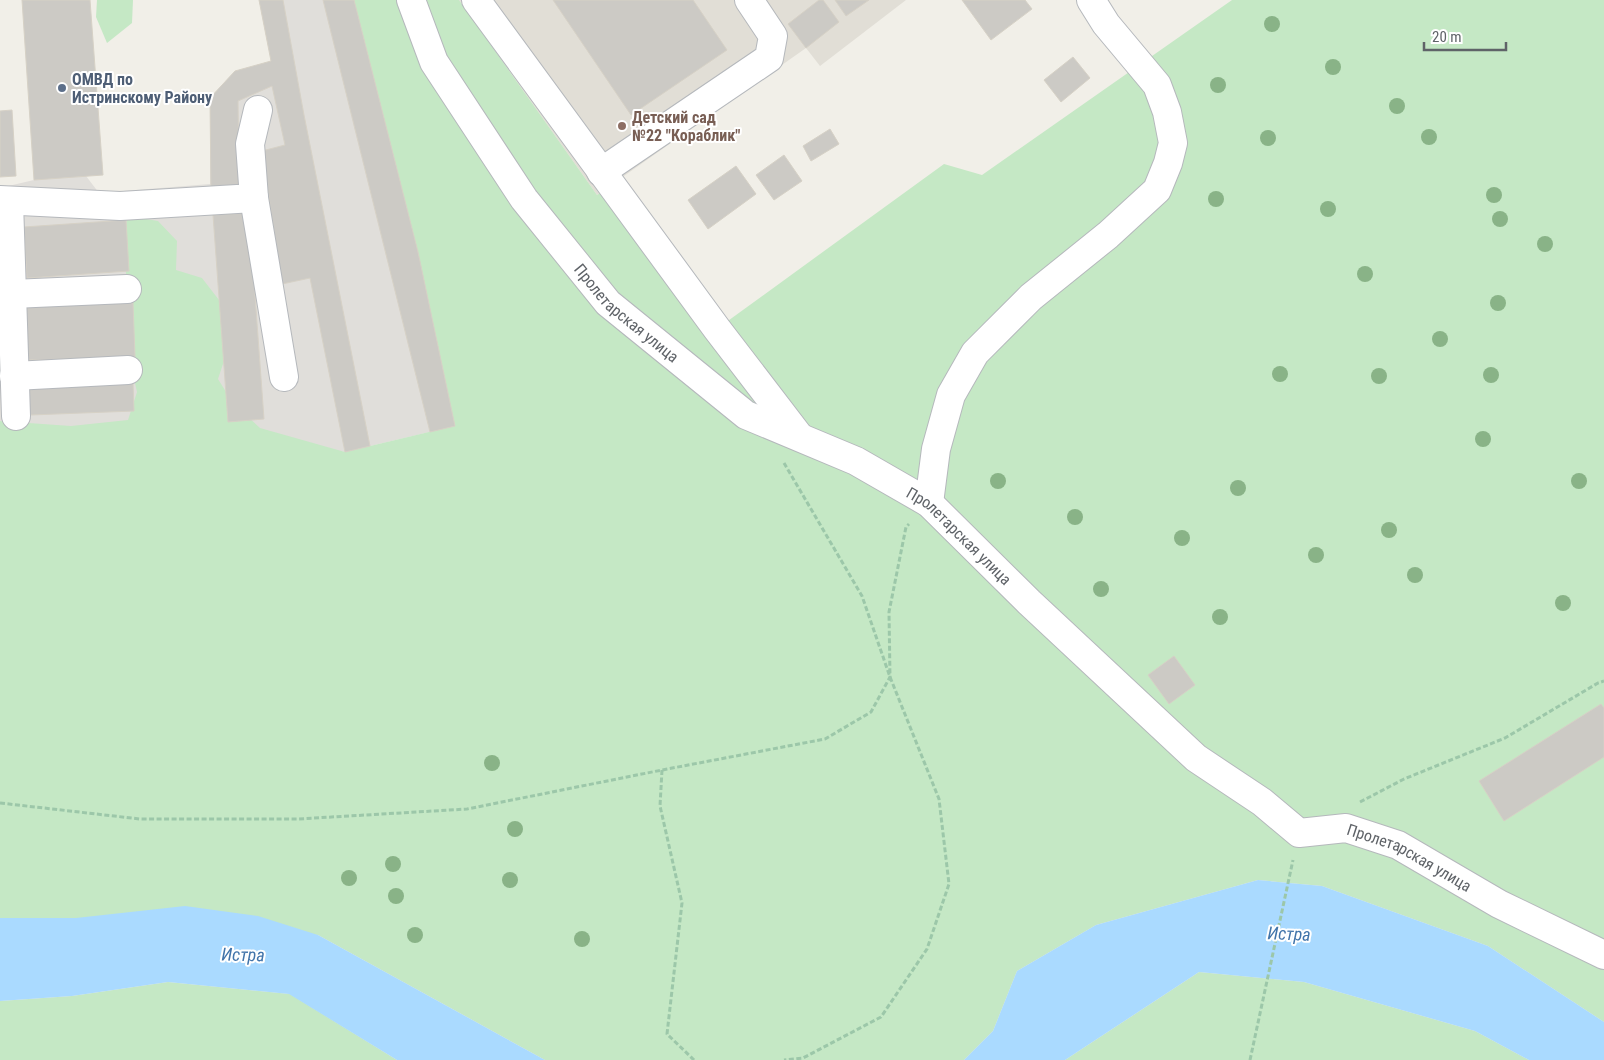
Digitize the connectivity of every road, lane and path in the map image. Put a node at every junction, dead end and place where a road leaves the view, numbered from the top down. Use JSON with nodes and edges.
{"nodes":[{"id":1,"x":411,"y":0,"type":"edge"},
{"id":2,"x":476,"y":0,"type":"edge"},
{"id":3,"x":749,"y":0,"type":"edge"},
{"id":4,"x":1092,"y":0,"type":"edge"},
{"id":5,"x":258,"y":110,"type":"dead end"},
{"id":6,"x":601,"y":172,"type":"junction"},
{"id":7,"x":254,"y":198,"type":"junction"},
{"id":8,"x":5,"y":201,"type":"edge"},
{"id":9,"x":126,"y":289,"type":"dead end"},
{"id":10,"x":12,"y":294,"type":"junction"},
{"id":11,"x":128,"y":370,"type":"dead end"},
{"id":12,"x":14,"y":376,"type":"junction"},
{"id":13,"x":284,"y":377,"type":"dead end"},
{"id":14,"x":16,"y":416,"type":"dead end"},
{"id":15,"x":800,"y":438,"type":"junction"},
{"id":16,"x":782,"y":460,"type":"dead end"},
{"id":17,"x":929,"y":503,"type":"junction"},
{"id":18,"x":890,"y":677,"type":"junction"},
{"id":19,"x":1604,"y":681,"type":"edge"},
{"id":20,"x":662,"y":770,"type":"junction"},
{"id":21,"x":0,"y":803,"type":"edge"},
{"id":22,"x":1354,"y":804,"type":"dead end"},
{"id":23,"x":1294,"y":855,"type":"dead end"},
{"id":24,"x":1604,"y":956,"type":"edge"},
{"id":25,"x":694,"y":1060,"type":"edge"},
{"id":26,"x":784,"y":1060,"type":"edge"},
{"id":27,"x":1250,"y":1060,"type":"edge"}],
"edges":[{"from":1,"to":15,"type":"street","name":"Пролетарская улица"},
{"from":2,"to":6,"type":"street"},
{"from":3,"to":6,"type":"street"},
{"from":4,"to":17,"type":"street"},
{"from":5,"to":7,"type":"street"},
{"from":6,"to":15,"type":"street"},
{"from":7,"to":8,"type":"street"},
{"from":7,"to":13,"type":"street"},
{"from":8,"to":10,"type":"street"},
{"from":9,"to":10,"type":"street"},
{"from":10,"to":12,"type":"street"},
{"from":11,"to":12,"type":"street"},
{"from":12,"to":14,"type":"street"},
{"from":15,"to":17,"type":"street","name":"Пролетарская улица"},
{"from":16,"to":18,"type":"path"},
{"from":17,"to":18,"type":"path"},
{"from":17,"to":24,"type":"street","name":"Пролетарская улица"},
{"from":18,"to":20,"type":"path"},
{"from":18,"to":26,"type":"path"},
{"from":19,"to":22,"type":"path"},
{"from":20,"to":21,"type":"path"},
{"from":20,"to":25,"type":"path"},
{"from":23,"to":27,"type":"path"}]}
